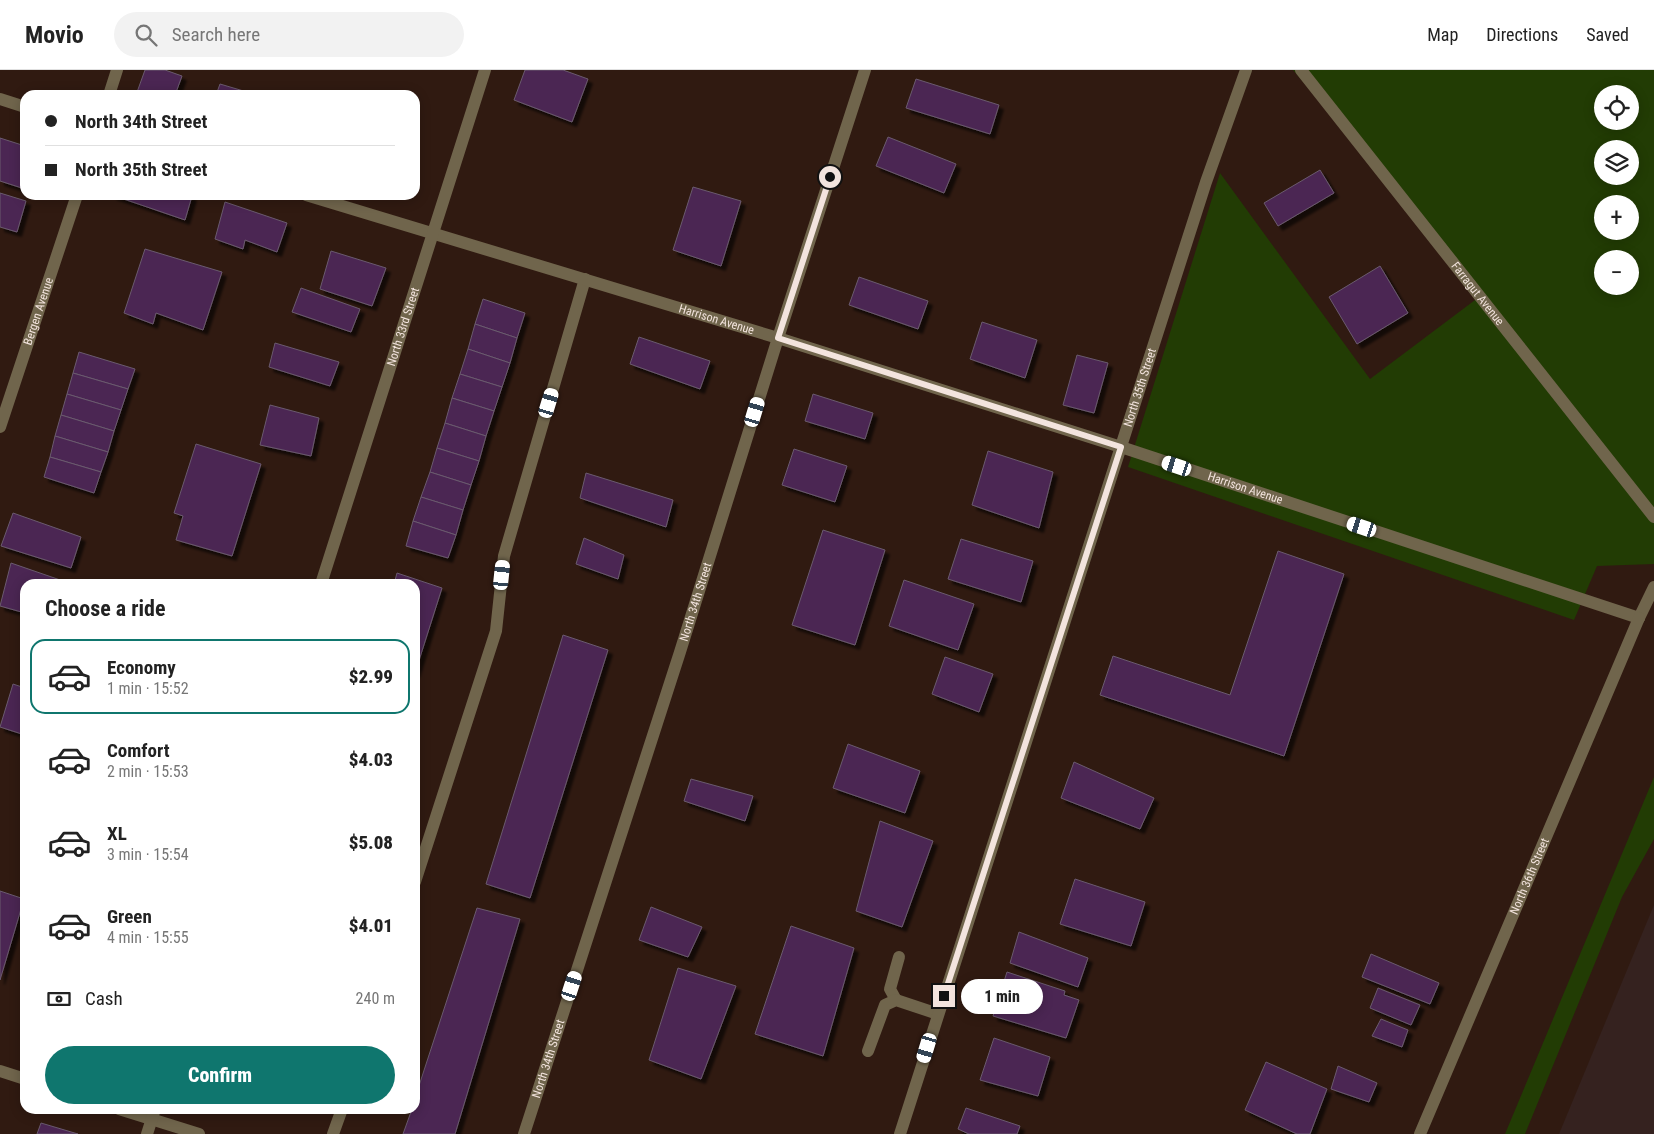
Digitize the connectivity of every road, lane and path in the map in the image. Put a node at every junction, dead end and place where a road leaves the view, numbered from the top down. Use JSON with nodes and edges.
{"nodes":[{"id":1,"x":117,"y":70,"type":"edge"},
{"id":2,"x":485,"y":70,"type":"edge"},
{"id":3,"x":865,"y":70,"type":"edge"},
{"id":4,"x":1246,"y":70,"type":"edge"},
{"id":5,"x":1301,"y":70,"type":"edge"},
{"id":6,"x":111,"y":90,"type":"edge"},
{"id":7,"x":0,"y":99,"type":"edge"},
{"id":8,"x":20,"y":106,"type":"edge"},
{"id":9,"x":75,"y":200,"type":"edge"},
{"id":10,"x":323,"y":200,"type":"edge"},
{"id":11,"x":432,"y":233,"type":"junction"},
{"id":12,"x":585,"y":279,"type":"junction"},
{"id":13,"x":778,"y":338,"type":"junction"},
{"id":14,"x":0,"y":427,"type":"edge"},
{"id":15,"x":1121,"y":447,"type":"junction"},
{"id":16,"x":1654,"y":517,"type":"edge"},
{"id":17,"x":323,"y":579,"type":"edge"},
{"id":18,"x":1654,"y":586,"type":"edge"},
{"id":19,"x":1639,"y":618,"type":"junction"},
{"id":20,"x":420,"y":867,"type":"edge"},
{"id":21,"x":899,"y":957,"type":"dead end"},
{"id":22,"x":896,"y":1000,"type":"junction"},
{"id":23,"x":938,"y":1014,"type":"junction"},
{"id":24,"x":868,"y":1051,"type":"dead end"},
{"id":25,"x":0,"y":1071,"type":"edge"},
{"id":26,"x":20,"y":1077,"type":"edge"},
{"id":27,"x":153,"y":1114,"type":"edge"},
{"id":28,"x":340,"y":1114,"type":"edge"},
{"id":29,"x":147,"y":1134,"type":"edge"},
{"id":30,"x":199,"y":1134,"type":"edge"},
{"id":31,"x":334,"y":1134,"type":"edge"},
{"id":32,"x":524,"y":1134,"type":"edge"},
{"id":33,"x":900,"y":1134,"type":"edge"},
{"id":34,"x":1420,"y":1134,"type":"edge"}],
"edges":[{"from":1,"to":6,"type":"street"},
{"from":2,"to":11,"type":"street","name":"North 33rd Street"},
{"from":3,"to":13,"type":"street","name":"North 34th Street"},
{"from":4,"to":15,"type":"street","name":"North 35th Street"},
{"from":5,"to":16,"type":"street","name":"Farragut Avenue"},
{"from":7,"to":8,"type":"street"},
{"from":9,"to":14,"type":"street","name":"Bergen Avenue"},
{"from":10,"to":11,"type":"street","name":"Harrison Avenue"},
{"from":11,"to":12,"type":"street","name":"Harrison Avenue"},
{"from":11,"to":17,"type":"street","name":"North 33rd Street"},
{"from":12,"to":13,"type":"street","name":"Harrison Avenue"},
{"from":12,"to":20,"type":"street"},
{"from":13,"to":15,"type":"street","name":"Harrison Avenue"},
{"from":13,"to":32,"type":"street","name":"North 34th Street"},
{"from":15,"to":19,"type":"street","name":"Harrison Avenue"},
{"from":15,"to":23,"type":"street","name":"North 35th Street"},
{"from":18,"to":19,"type":"street","name":"North 36th Street"},
{"from":19,"to":34,"type":"street","name":"North 36th Street"},
{"from":21,"to":22,"type":"street"},
{"from":22,"to":23,"type":"street"},
{"from":22,"to":24,"type":"street"},
{"from":23,"to":33,"type":"street","name":"North 35th Street"},
{"from":25,"to":26,"type":"street"},
{"from":27,"to":29,"type":"street"},
{"from":27,"to":30,"type":"street"},
{"from":28,"to":31,"type":"street"}]}
